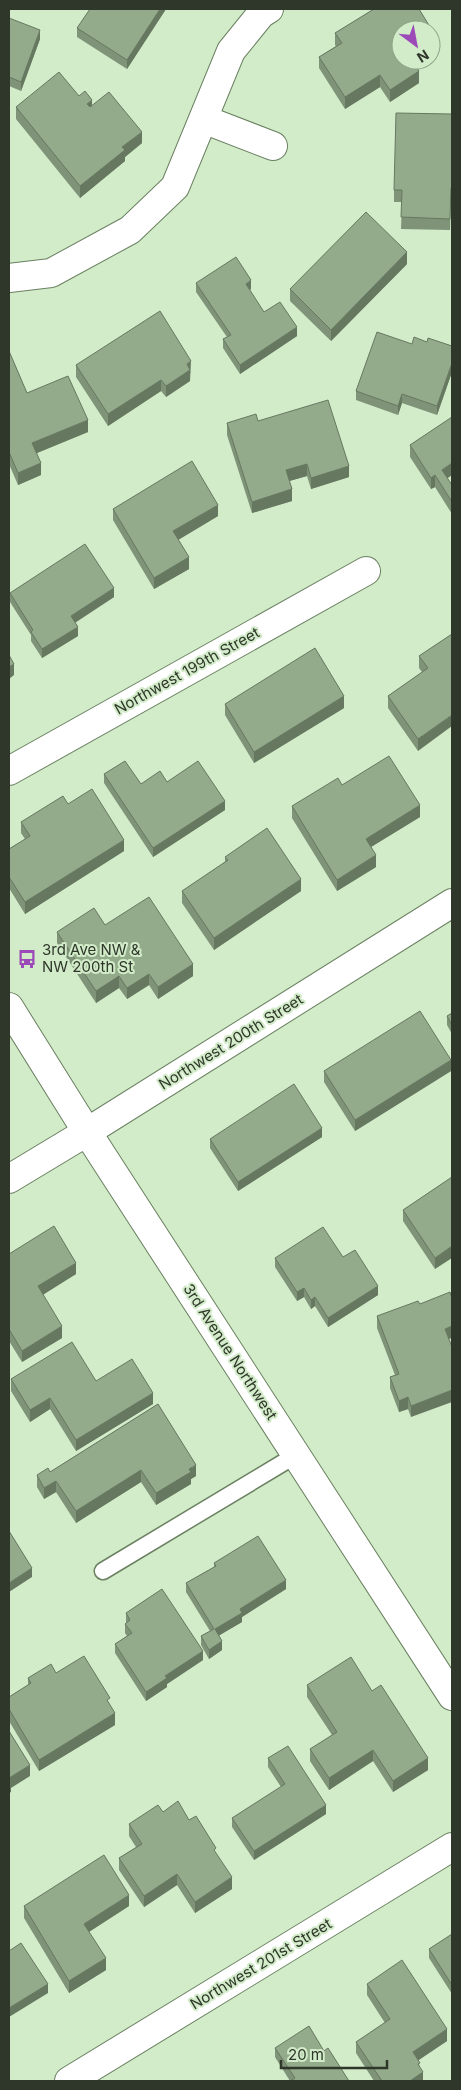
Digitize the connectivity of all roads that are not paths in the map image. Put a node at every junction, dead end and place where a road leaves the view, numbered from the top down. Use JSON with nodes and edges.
{"nodes":[{"id":1,"x":269,"y":9,"type":"edge"},
{"id":2,"x":203,"y":119,"type":"junction"},
{"id":3,"x":273,"y":146,"type":"dead end"},
{"id":4,"x":9,"y":278,"type":"edge"},
{"id":5,"x":366,"y":571,"type":"dead end"},
{"id":6,"x":9,"y":771,"type":"edge"},
{"id":7,"x":452,"y":902,"type":"edge"},
{"id":8,"x":9,"y":1006,"type":"edge"},
{"id":9,"x":88,"y":1132,"type":"junction"},
{"id":10,"x":9,"y":1179,"type":"edge"},
{"id":11,"x":296,"y":1454,"type":"junction"},
{"id":12,"x":104,"y":1571,"type":"dead end"},
{"id":13,"x":452,"y":1696,"type":"edge"},
{"id":14,"x":452,"y":1847,"type":"edge"},
{"id":15,"x":69,"y":2081,"type":"edge"}],
"edges":[{"from":1,"to":2,"type":"street"},
{"from":2,"to":3,"type":"street"},
{"from":2,"to":4,"type":"street"},
{"from":5,"to":6,"type":"street","name":"Northwest 199th Street"},
{"from":7,"to":9,"type":"street","name":"Northwest 200th Street"},
{"from":8,"to":9,"type":"street","name":"3rd Avenue Northwest"},
{"from":9,"to":10,"type":"street","name":"Northwest 200th Street"},
{"from":9,"to":11,"type":"street","name":"3rd Avenue Northwest"},
{"from":11,"to":12,"type":"lane"},
{"from":11,"to":13,"type":"street","name":"3rd Avenue Northwest"},
{"from":14,"to":15,"type":"street","name":"Northwest 201st Street"}]}
